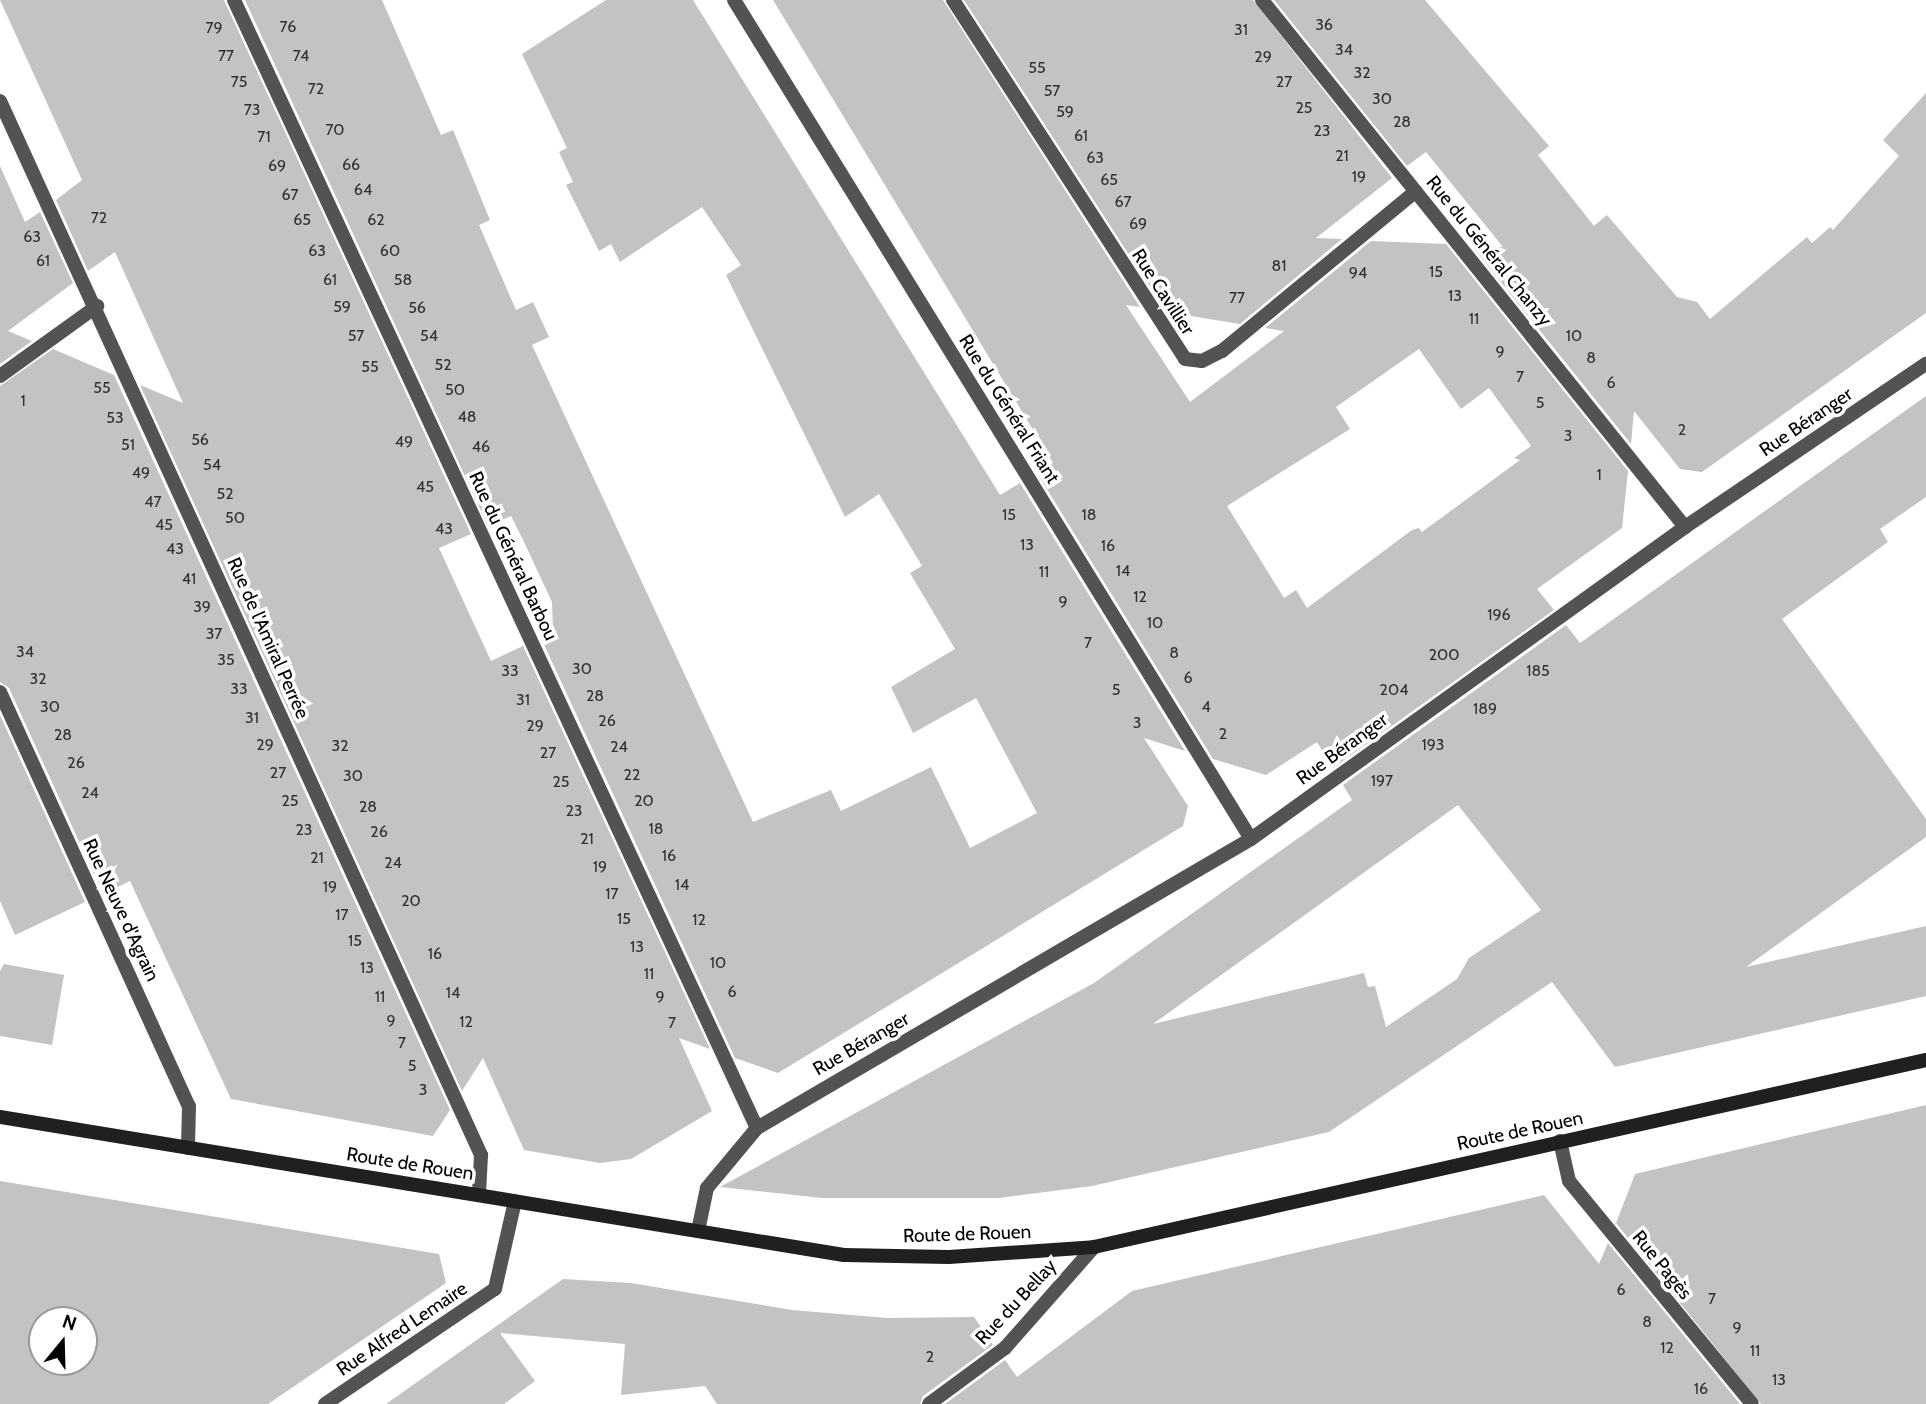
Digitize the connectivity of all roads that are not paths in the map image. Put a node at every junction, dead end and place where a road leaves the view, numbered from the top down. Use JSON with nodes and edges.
{"nodes":[{"id":1,"x":234,"y":0,"type":"edge"},
{"id":2,"x":734,"y":0,"type":"edge"},
{"id":3,"x":953,"y":0,"type":"edge"},
{"id":4,"x":1262,"y":0,"type":"edge"},
{"id":5,"x":0,"y":101,"type":"edge"},
{"id":6,"x":1416,"y":191,"type":"junction"},
{"id":7,"x":97,"y":306,"type":"junction"},
{"id":8,"x":1926,"y":364,"type":"edge"},
{"id":9,"x":0,"y":376,"type":"edge"},
{"id":10,"x":1685,"y":527,"type":"junction"},
{"id":11,"x":0,"y":692,"type":"edge"},
{"id":12,"x":1251,"y":839,"type":"junction"},
{"id":13,"x":1926,"y":1060,"type":"edge"},
{"id":14,"x":0,"y":1117,"type":"edge"},
{"id":15,"x":757,"y":1128,"type":"junction"},
{"id":16,"x":1560,"y":1141,"type":"junction"},
{"id":17,"x":188,"y":1148,"type":"junction"},
{"id":18,"x":479,"y":1195,"type":"junction"},
{"id":19,"x":514,"y":1201,"type":"junction"},
{"id":20,"x":698,"y":1231,"type":"junction"},
{"id":21,"x":1094,"y":1247,"type":"junction"},
{"id":22,"x":936,"y":1402,"type":"edge"},
{"id":23,"x":325,"y":1404,"type":"edge"},
{"id":24,"x":1752,"y":1404,"type":"edge"}],
"edges":[{"from":1,"to":15,"type":"street","name":"Rue du Général Barbou"},
{"from":2,"to":12,"type":"street","name":"Rue du Général Friant"},
{"from":3,"to":6,"type":"street","name":"Rue Cavillier"},
{"from":4,"to":6,"type":"street","name":"Rue du Général Chanzy"},
{"from":5,"to":7,"type":"street","name":"Rue de l'Amiral Perrée"},
{"from":6,"to":10,"type":"street","name":"Rue du Général Chanzy"},
{"from":7,"to":9,"type":"street"},
{"from":7,"to":18,"type":"street","name":"Rue de l'Amiral Perrée"},
{"from":8,"to":10,"type":"street","name":"Rue Béranger"},
{"from":10,"to":12,"type":"street","name":"Rue Béranger"},
{"from":11,"to":17,"type":"street","name":"Rue Neuve d'Agrain"},
{"from":12,"to":15,"type":"street","name":"Rue Béranger"},
{"from":13,"to":16,"type":"main road","name":"Route de Rouen"},
{"from":14,"to":17,"type":"main road","name":"Route de Rouen"},
{"from":15,"to":20,"type":"street","name":"Rue Béranger"},
{"from":16,"to":21,"type":"main road","name":"Route de Rouen"},
{"from":16,"to":24,"type":"street","name":"Rue Pagès"},
{"from":17,"to":18,"type":"main road","name":"Route de Rouen"},
{"from":18,"to":19,"type":"main road","name":"Route de Rouen"},
{"from":19,"to":20,"type":"main road","name":"Route de Rouen"},
{"from":19,"to":23,"type":"street","name":"Rue Alfred Lemaire"},
{"from":20,"to":21,"type":"main road","name":"Route de Rouen"},
{"from":21,"to":22,"type":"street","name":"Rue du Bellay"}]}
